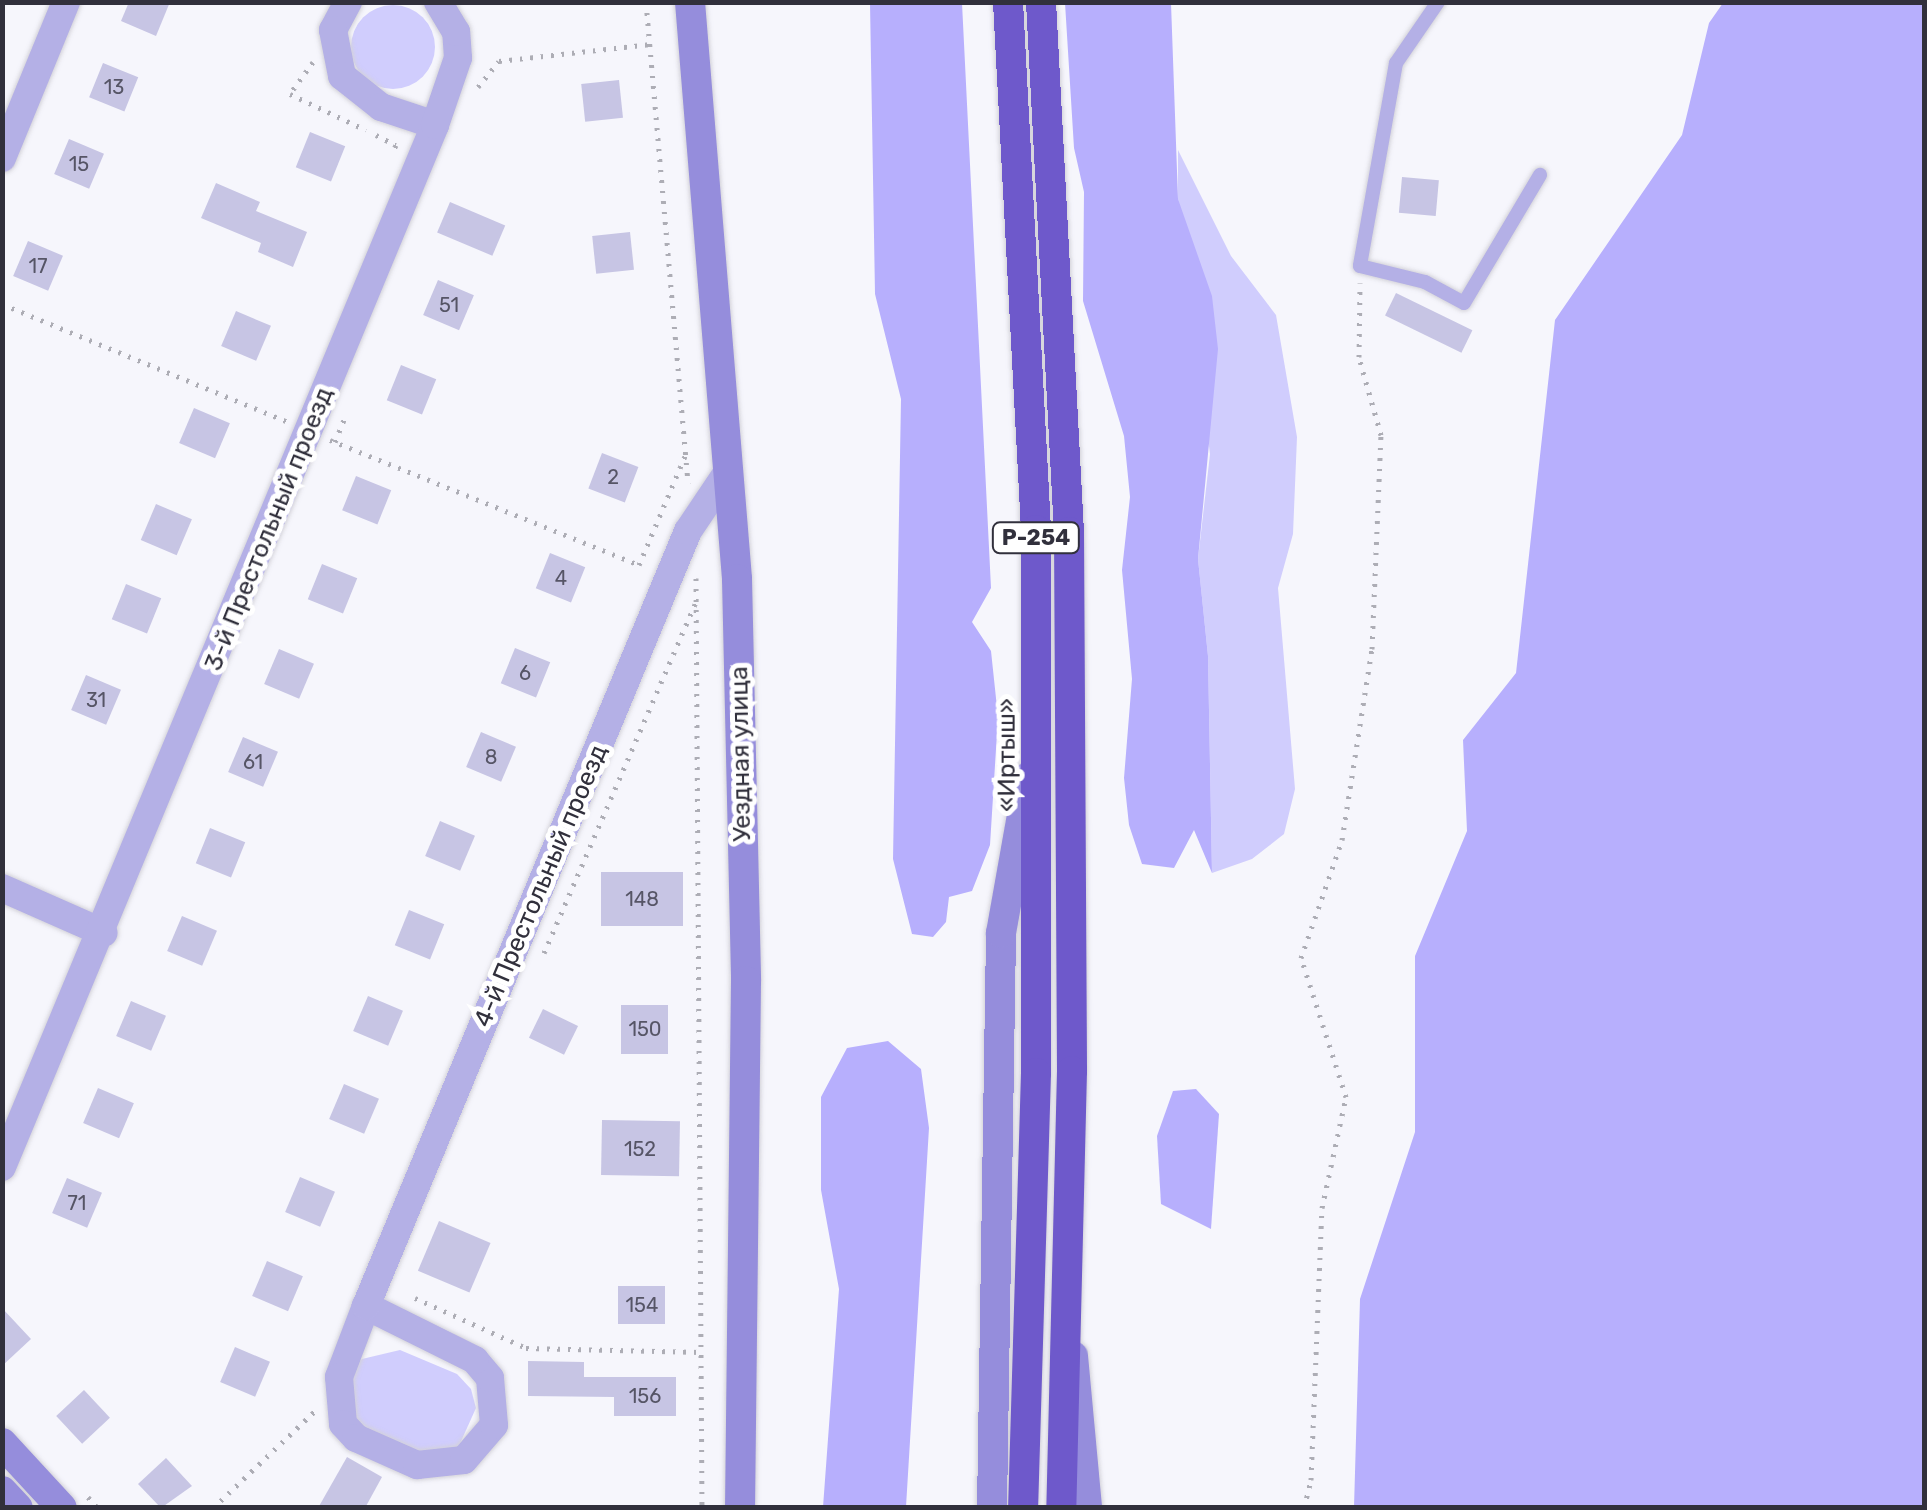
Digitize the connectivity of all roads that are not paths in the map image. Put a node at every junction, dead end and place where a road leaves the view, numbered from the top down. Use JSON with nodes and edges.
{"nodes":[{"id":1,"x":66,"y":2,"type":"edge"},
{"id":2,"x":348,"y":2,"type":"edge"},
{"id":3,"x":438,"y":2,"type":"edge"},
{"id":4,"x":690,"y":2,"type":"edge"},
{"id":5,"x":1008,"y":2,"type":"edge"},
{"id":6,"x":1040,"y":2,"type":"edge"},
{"id":7,"x":1438,"y":2,"type":"edge"},
{"id":8,"x":435,"y":125,"type":"junction"},
{"id":9,"x":2,"y":158,"type":"edge"},
{"id":10,"x":1540,"y":175,"type":"dead end"},
{"id":11,"x":727,"y":473,"type":"junction"},
{"id":12,"x":1037,"y":734,"type":"junction"},
{"id":13,"x":2,"y":888,"type":"edge"},
{"id":14,"x":104,"y":933,"type":"junction"},
{"id":15,"x":2,"y":1166,"type":"edge"},
{"id":16,"x":366,"y":1306,"type":"junction"},
{"id":17,"x":1069,"y":1323,"type":"junction"},
{"id":18,"x":2,"y":1444,"type":"edge"},
{"id":19,"x":2,"y":1490,"type":"edge"},
{"id":20,"x":18,"y":1508,"type":"edge"},
{"id":21,"x":62,"y":1508,"type":"edge"},
{"id":22,"x":740,"y":1508,"type":"edge"},
{"id":23,"x":992,"y":1508,"type":"edge"},
{"id":24,"x":1024,"y":1508,"type":"edge"},
{"id":25,"x":1061,"y":1508,"type":"edge"},
{"id":26,"x":1087,"y":1508,"type":"edge"}],
"edges":[{"from":1,"to":9,"type":"street"},
{"from":2,"to":8,"type":"street"},
{"from":3,"to":8,"type":"street","name":"3-й Престольный проезд"},
{"from":4,"to":11,"type":"street","name":"Уездная улица"},
{"from":5,"to":12,"type":"highway","name":"«Иртыш»","number":"Р-254"},
{"from":6,"to":17,"type":"highway","number":"Р-254"},
{"from":7,"to":10,"type":"lane"},
{"from":8,"to":14,"type":"street","name":"3-й Престольный проезд"},
{"from":11,"to":16,"type":"street","name":"4-й Престольный проезд"},
{"from":11,"to":22,"type":"street","name":"Уездная улица"},
{"from":12,"to":23,"type":"street"},
{"from":12,"to":24,"type":"highway","name":"«Иртыш»","number":"Р-254"},
{"from":13,"to":14,"type":"street"},
{"from":14,"to":15,"type":"street","name":"3-й Престольный проезд"},
{"from":16,"to":16,"type":"street","name":"4-й Престольный проезд"},
{"from":17,"to":25,"type":"highway","number":"Р-254"},
{"from":17,"to":26,"type":"street"},
{"from":18,"to":21,"type":"street"},
{"from":19,"to":20,"type":"street"}]}
